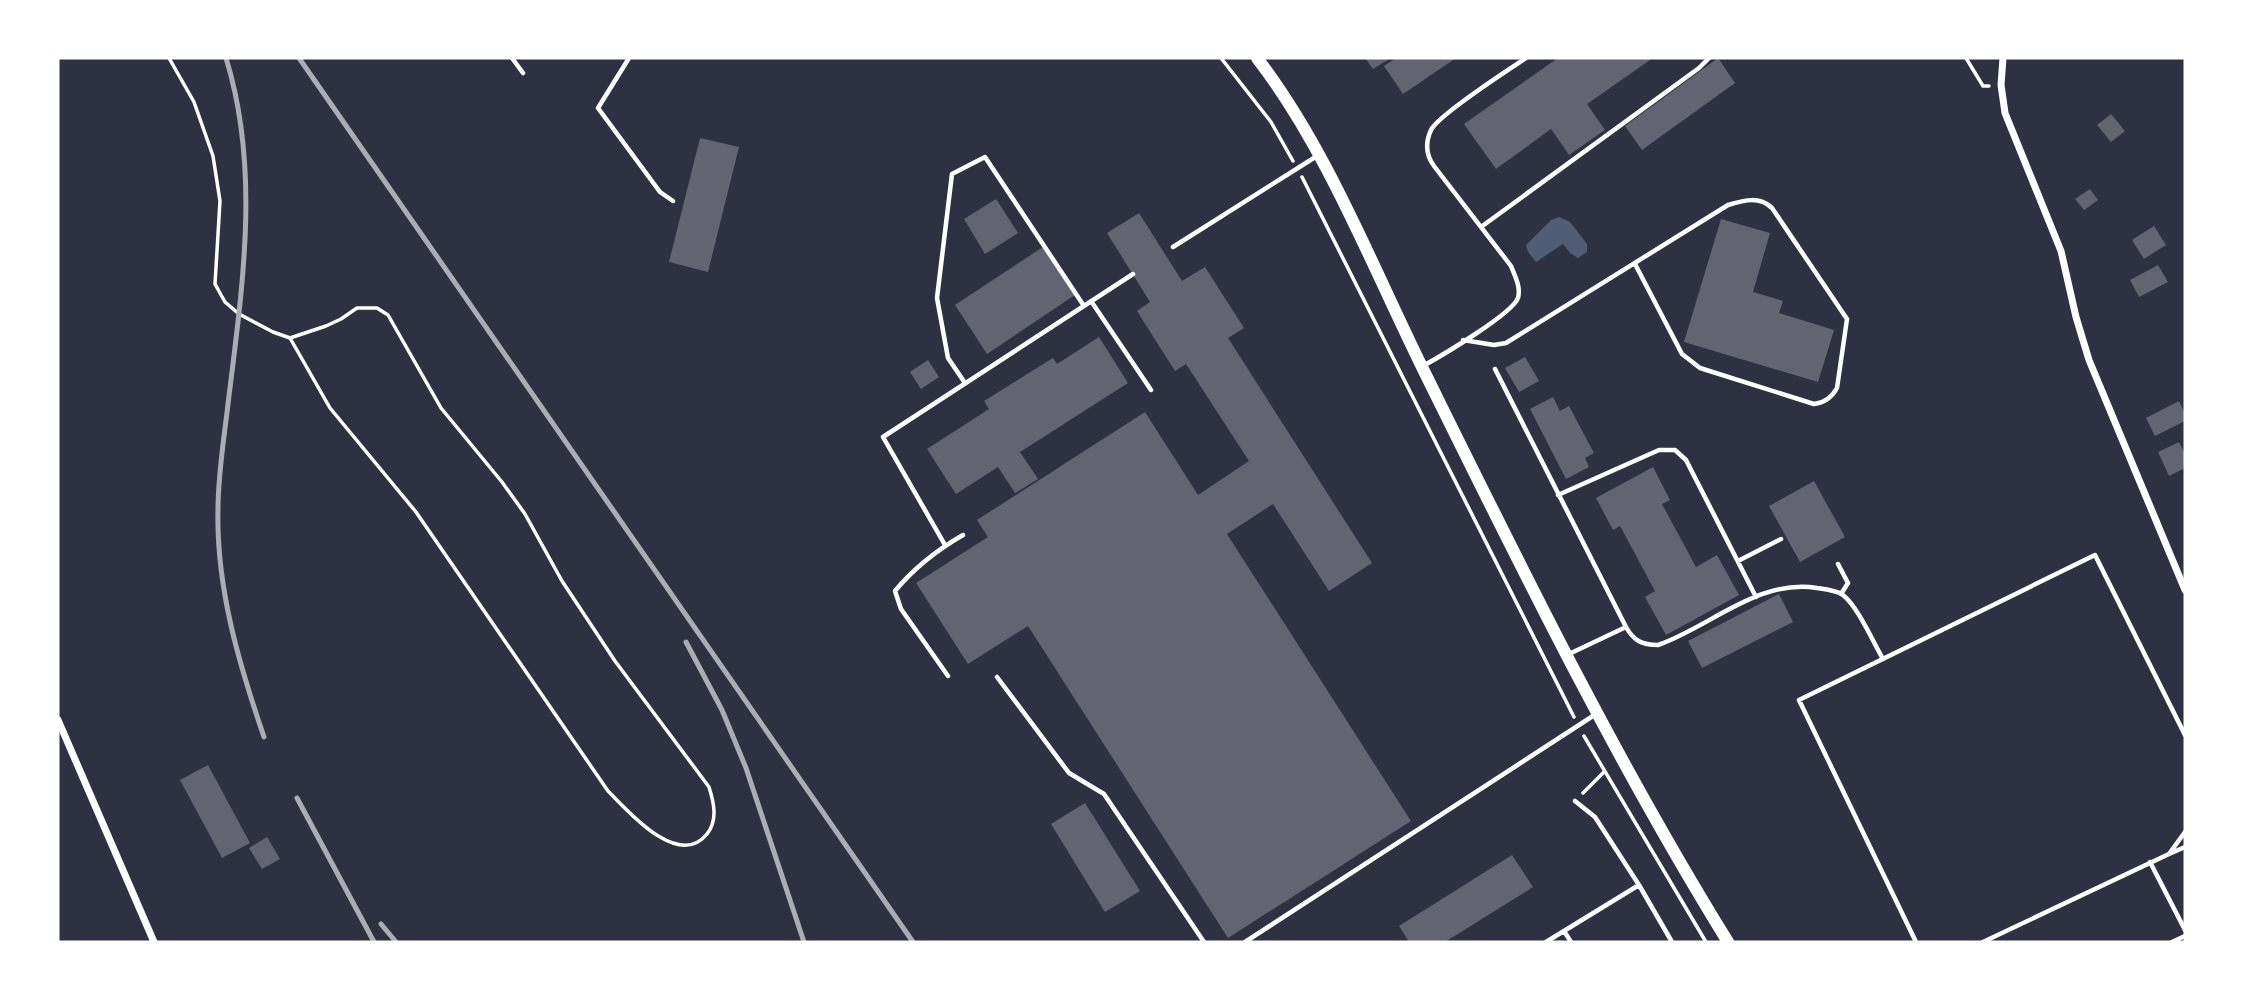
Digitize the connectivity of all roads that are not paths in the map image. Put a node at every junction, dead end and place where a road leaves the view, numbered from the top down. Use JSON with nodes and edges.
{"nodes":[{"id":1,"x":512,"y":58,"type":"edge"},
{"id":2,"x":629,"y":58,"type":"edge"},
{"id":3,"x":1257,"y":58,"type":"edge"},
{"id":4,"x":1526,"y":58,"type":"edge"},
{"id":5,"x":1709,"y":58,"type":"edge"},
{"id":6,"x":2003,"y":58,"type":"edge"},
{"id":7,"x":523,"y":73,"type":"dead end"},
{"id":8,"x":1318,"y":156,"type":"junction"},
{"id":9,"x":673,"y":201,"type":"dead end"},
{"id":10,"x":1481,"y":227,"type":"junction"},
{"id":11,"x":1173,"y":247,"type":"dead end"},
{"id":12,"x":1635,"y":264,"type":"junction"},
{"id":13,"x":1133,"y":274,"type":"dead end"},
{"id":14,"x":1091,"y":301,"type":"junction"},
{"id":15,"x":1084,"y":306,"type":"junction"},
{"id":16,"x":1463,"y":340,"type":"junction"},
{"id":17,"x":1422,"y":366,"type":"junction"},
{"id":18,"x":1496,"y":369,"type":"dead end"},
{"id":19,"x":964,"y":383,"type":"junction"},
{"id":20,"x":1151,"y":390,"type":"dead end"},
{"id":21,"x":1558,"y":495,"type":"junction"},
{"id":22,"x":963,"y":535,"type":"dead end"},
{"id":23,"x":1781,"y":539,"type":"dead end"},
{"id":24,"x":946,"y":545,"type":"junction"},
{"id":25,"x":1738,"y":561,"type":"junction"},
{"id":26,"x":1838,"y":564,"type":"dead end"},
{"id":27,"x":2185,"y":590,"type":"edge"},
{"id":28,"x":1841,"y":594,"type":"junction"},
{"id":29,"x":1756,"y":597,"type":"junction"},
{"id":30,"x":1626,"y":628,"type":"junction"},
{"id":31,"x":1566,"y":655,"type":"junction"},
{"id":32,"x":1883,"y":659,"type":"junction"},
{"id":33,"x":947,"y":676,"type":"dead end"},
{"id":34,"x":997,"y":677,"type":"dead end"},
{"id":35,"x":1596,"y":714,"type":"junction"},
{"id":36,"x":58,"y":720,"type":"edge"},
{"id":37,"x":2185,"y":735,"type":"edge"},
{"id":38,"x":1575,"y":801,"type":"road end"},
{"id":39,"x":2185,"y":832,"type":"edge"},
{"id":40,"x":2185,"y":847,"type":"edge"},
{"id":41,"x":2168,"y":854,"type":"junction"},
{"id":42,"x":2150,"y":862,"type":"junction"},
{"id":43,"x":1639,"y":885,"type":"junction"},
{"id":44,"x":2185,"y":929,"type":"edge"},
{"id":45,"x":1564,"y":931,"type":"junction"},
{"id":46,"x":2185,"y":936,"type":"edge"},
{"id":47,"x":154,"y":942,"type":"edge"},
{"id":48,"x":1204,"y":942,"type":"edge"},
{"id":49,"x":1245,"y":942,"type":"edge"},
{"id":50,"x":1546,"y":942,"type":"edge"},
{"id":51,"x":1571,"y":942,"type":"edge"},
{"id":52,"x":1672,"y":942,"type":"edge"},
{"id":53,"x":1728,"y":942,"type":"edge"},
{"id":54,"x":1916,"y":942,"type":"edge"},
{"id":55,"x":1983,"y":942,"type":"edge"},
{"id":56,"x":2172,"y":942,"type":"edge"}],
"edges":[{"from":1,"to":7,"type":"lane"},
{"from":2,"to":9,"type":"lane"},
{"from":3,"to":8,"type":"main road"},
{"from":4,"to":10,"type":"lane"},
{"from":5,"to":10,"type":"lane"},
{"from":6,"to":27,"type":"street"},
{"from":8,"to":11,"type":"lane"},
{"from":8,"to":17,"type":"main road"},
{"from":10,"to":16,"type":"lane"},
{"from":12,"to":12,"type":"lane"},
{"from":12,"to":16,"type":"lane"},
{"from":13,"to":14,"type":"lane"},
{"from":14,"to":15,"type":"lane"},
{"from":14,"to":20,"type":"lane"},
{"from":15,"to":19,"type":"lane"},
{"from":15,"to":19,"type":"lane"},
{"from":16,"to":17,"type":"lane"},
{"from":17,"to":31,"type":"main road"},
{"from":18,"to":21,"type":"lane"},
{"from":19,"to":24,"type":"lane"},
{"from":21,"to":25,"type":"lane"},
{"from":21,"to":30,"type":"lane"},
{"from":22,"to":24,"type":"lane"},
{"from":23,"to":25,"type":"lane"},
{"from":24,"to":33,"type":"lane"},
{"from":25,"to":29,"type":"lane"},
{"from":26,"to":28,"type":"lane"},
{"from":28,"to":29,"type":"lane"},
{"from":28,"to":32,"type":"lane"},
{"from":29,"to":30,"type":"lane"},
{"from":30,"to":31,"type":"lane"},
{"from":31,"to":35,"type":"main road"},
{"from":32,"to":37,"type":"lane"},
{"from":32,"to":54,"type":"lane"},
{"from":34,"to":48,"type":"lane"},
{"from":35,"to":49,"type":"lane"},
{"from":35,"to":53,"type":"main road"},
{"from":36,"to":47,"type":"street"},
{"from":38,"to":43,"type":"lane"},
{"from":39,"to":41,"type":"lane"},
{"from":40,"to":41,"type":"lane"},
{"from":41,"to":42,"type":"lane"},
{"from":42,"to":44,"type":"lane"},
{"from":42,"to":55,"type":"lane"},
{"from":43,"to":45,"type":"lane"},
{"from":43,"to":52,"type":"lane"},
{"from":45,"to":50,"type":"lane"},
{"from":45,"to":51,"type":"lane"},
{"from":46,"to":56,"type":"lane"}]}
